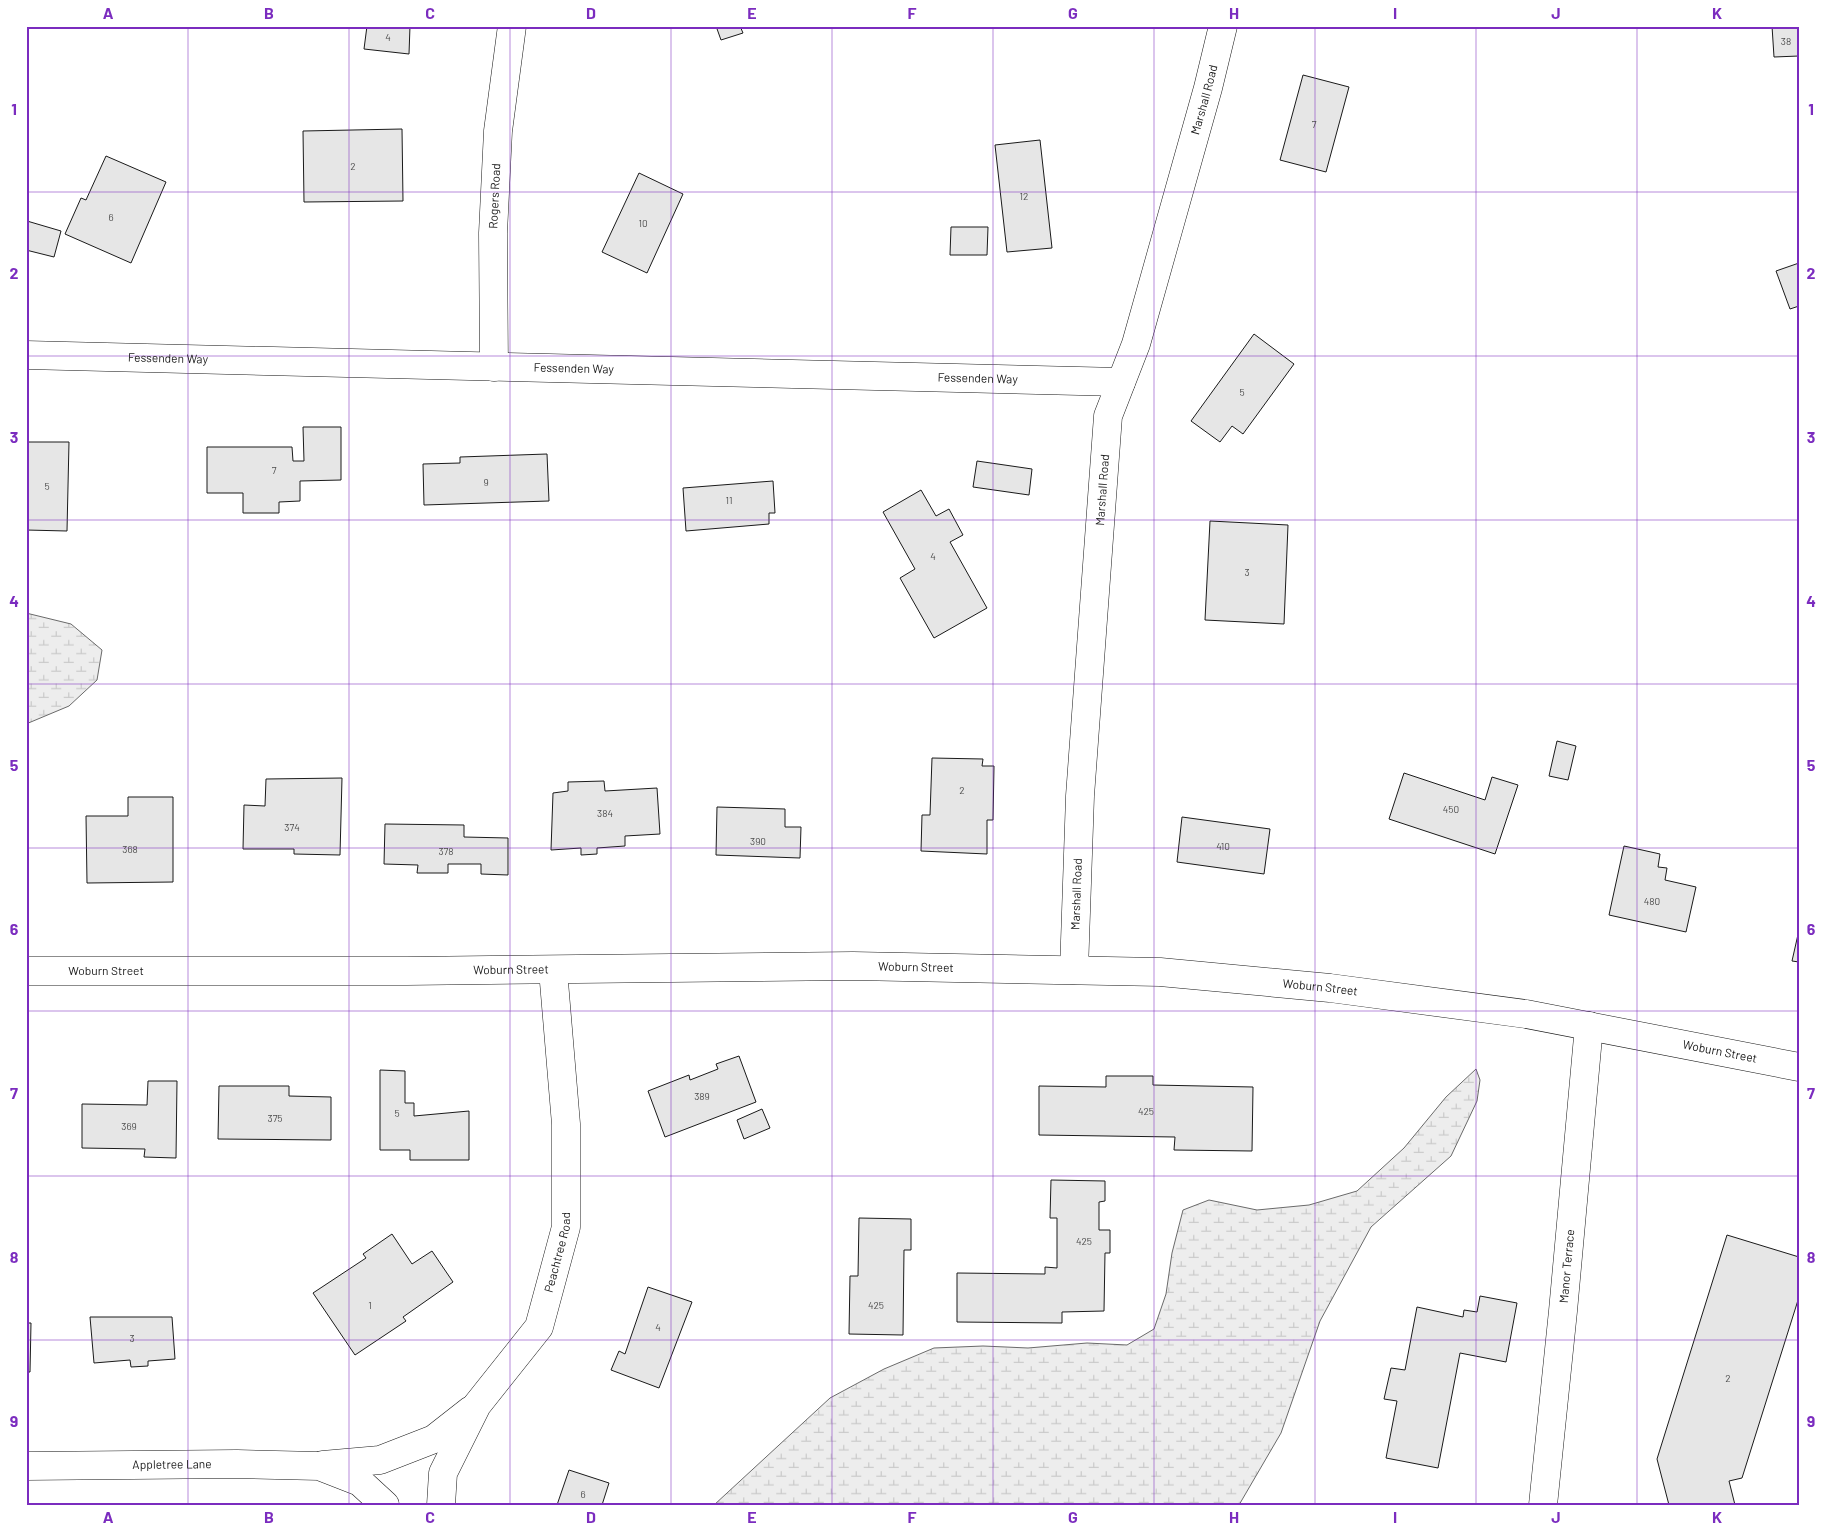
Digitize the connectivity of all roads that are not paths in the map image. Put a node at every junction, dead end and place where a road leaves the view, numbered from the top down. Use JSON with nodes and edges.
{"nodes":[{"id":1,"x":512,"y":26,"type":"edge"},
{"id":2,"x":1223,"y":26,"type":"edge"},
{"id":3,"x":26,"y":355,"type":"edge"},
{"id":4,"x":494,"y":367,"type":"junction"},
{"id":5,"x":1121,"y":382,"type":"junction"},
{"id":6,"x":554,"y":970,"type":"junction"},
{"id":7,"x":1074,"y":970,"type":"junction"},
{"id":8,"x":26,"y":971,"type":"edge"},
{"id":9,"x":1589,"y":1026,"type":"junction"},
{"id":10,"x":1799,"y":1066,"type":"edge"},
{"id":11,"x":477,"y":1405,"type":"junction"},
{"id":12,"x":26,"y":1466,"type":"edge"},
{"id":13,"x":319,"y":1466,"type":"junction"},
{"id":14,"x":385,"y":1505,"type":"edge"},
{"id":15,"x":441,"y":1505,"type":"edge"},
{"id":16,"x":1543,"y":1505,"type":"edge"}],
"edges":[{"from":1,"to":4,"type":"street","name":"Rogers Road"},
{"from":2,"to":5,"type":"street","name":"Marshall Road"},
{"from":3,"to":4,"type":"street","name":"Fessenden Way"},
{"from":4,"to":5,"type":"street","name":"Fessenden Way"},
{"from":5,"to":7,"type":"street","name":"Marshall Road"},
{"from":6,"to":7,"type":"street","name":"Woburn Street"},
{"from":6,"to":8,"type":"street","name":"Woburn Street"},
{"from":6,"to":11,"type":"street","name":"Peachtree Road"},
{"from":7,"to":9,"type":"street","name":"Woburn Street"},
{"from":9,"to":10,"type":"street","name":"Woburn Street"},
{"from":9,"to":16,"type":"street","name":"Manor Terrace"},
{"from":11,"to":13,"type":"street","name":"Appletree Lane"},
{"from":11,"to":15,"type":"street","name":"Peachtree Road"},
{"from":12,"to":13,"type":"street","name":"Appletree Lane"},
{"from":13,"to":14,"type":"street","name":"Appletree Lane"}]}
